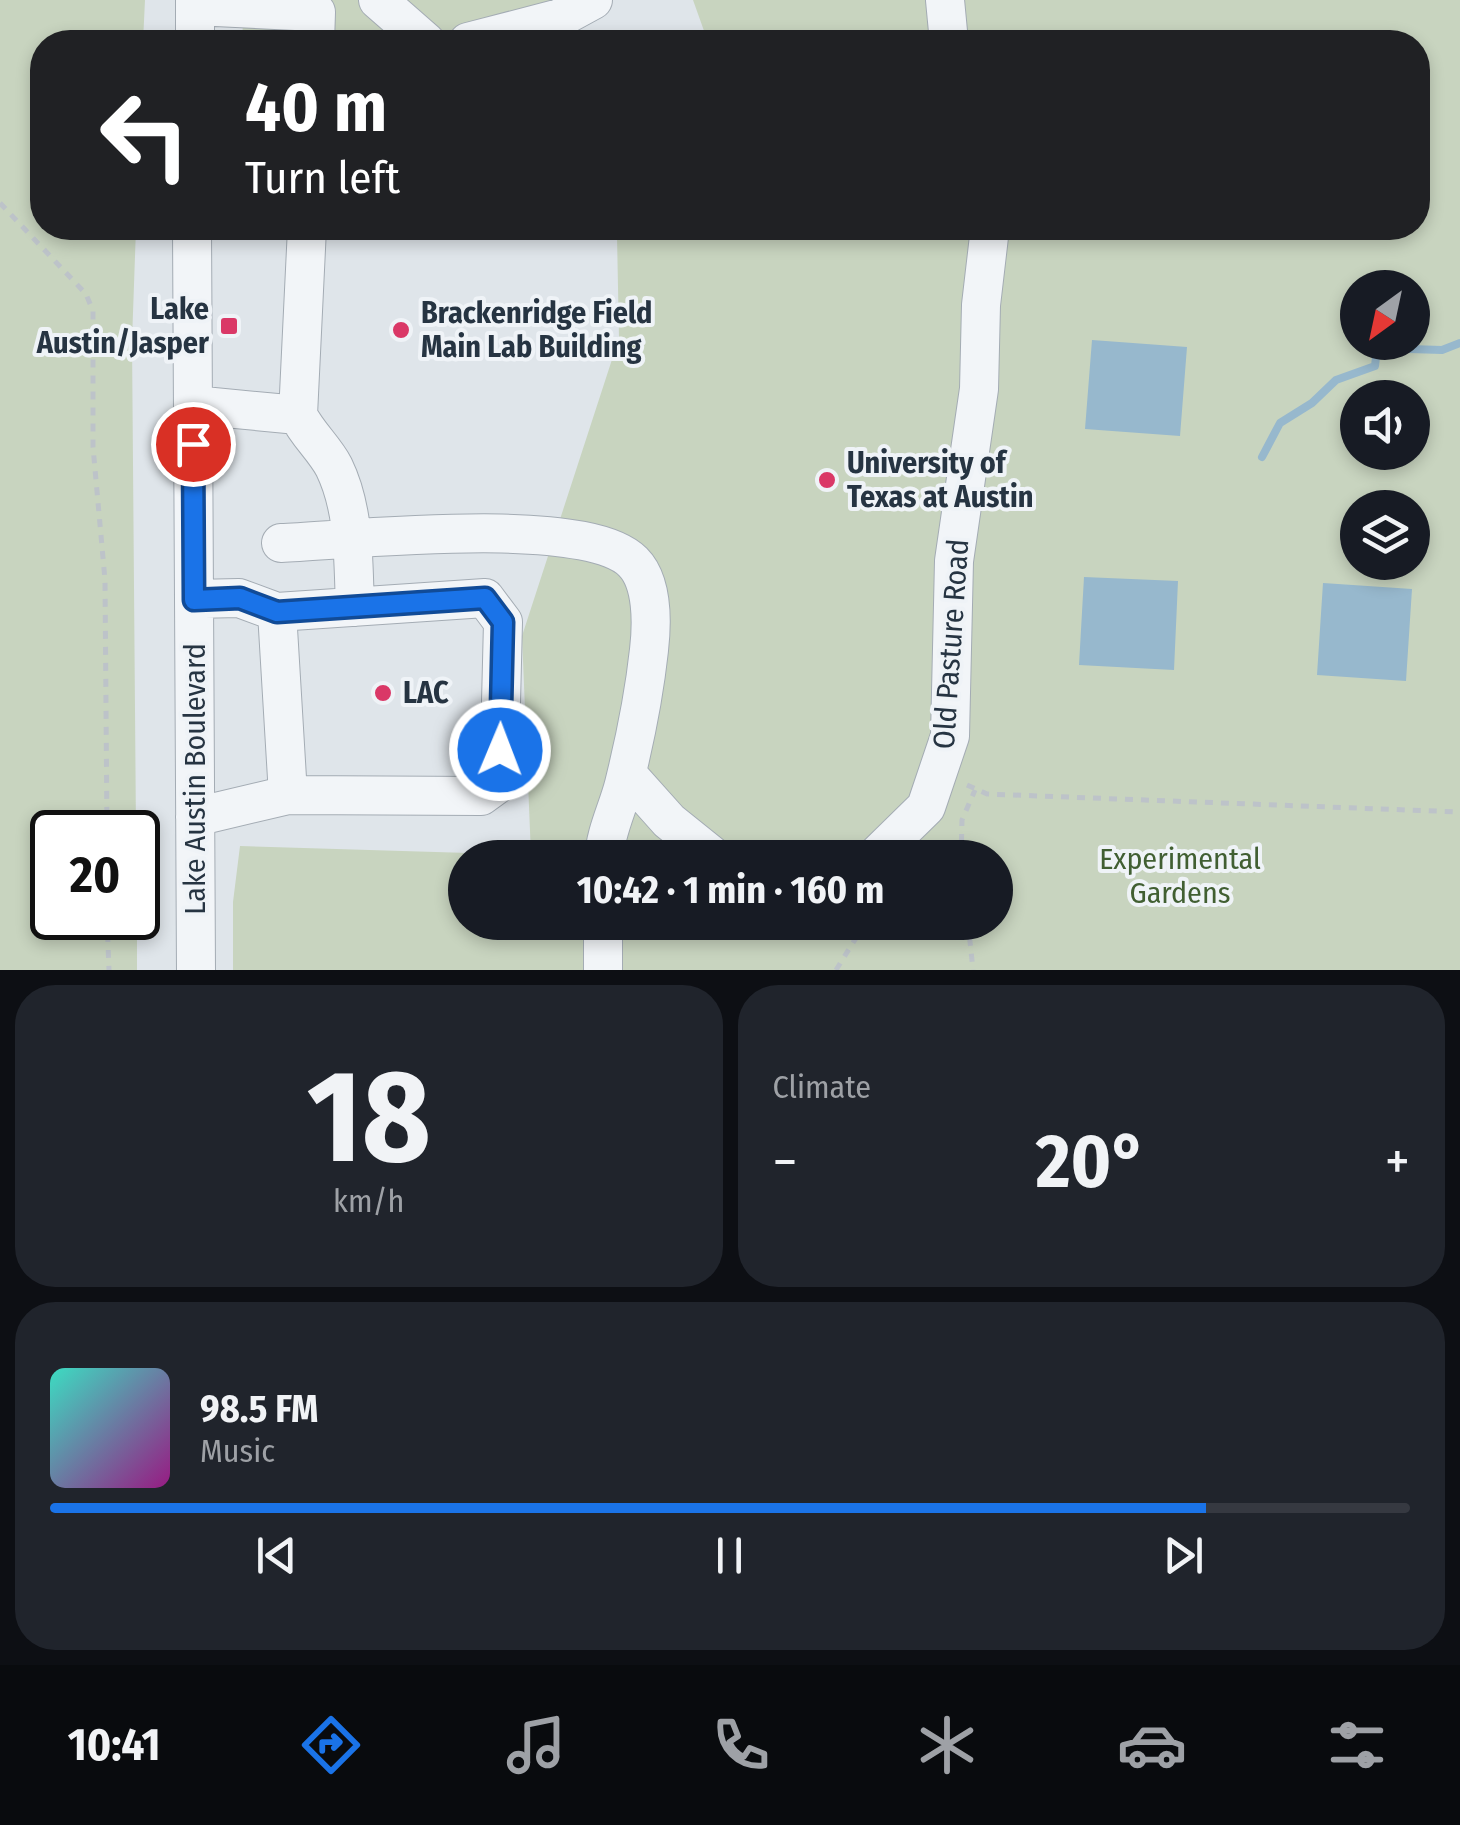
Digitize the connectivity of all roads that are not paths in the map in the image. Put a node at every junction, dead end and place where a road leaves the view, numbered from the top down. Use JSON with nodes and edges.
{"nodes":[{"id":1,"x":378,"y":0,"type":"edge"},
{"id":2,"x":593,"y":0,"type":"edge"},
{"id":3,"x":946,"y":0,"type":"edge"},
{"id":4,"x":195,"y":16,"type":"edge"},
{"id":5,"x":315,"y":30,"type":"edge"},
{"id":6,"x":412,"y":30,"type":"edge"},
{"id":7,"x":514,"y":30,"type":"edge"},
{"id":8,"x":948,"y":30,"type":"edge"},
{"id":9,"x":192,"y":240,"type":"edge"},
{"id":10,"x":306,"y":240,"type":"edge"},
{"id":11,"x":989,"y":240,"type":"edge"},
{"id":12,"x":193,"y":406,"type":"junction"},
{"id":13,"x":298,"y":415,"type":"junction"},
{"id":14,"x":352,"y":540,"type":"junction"},
{"id":15,"x":281,"y":543,"type":"dead end"},
{"id":16,"x":194,"y":600,"type":"junction"},
{"id":17,"x":355,"y":607,"type":"junction"},
{"id":18,"x":277,"y":612,"type":"junction"},
{"id":19,"x":626,"y":774,"type":"junction"},
{"id":20,"x":288,"y":796,"type":"junction"},
{"id":21,"x":195,"y":817,"type":"junction"},
{"id":22,"x":609,"y":840,"type":"edge"},
{"id":23,"x":693,"y":840,"type":"edge"},
{"id":24,"x":892,"y":840,"type":"edge"},
{"id":25,"x":603,"y":940,"type":"edge"},
{"id":26,"x":196,"y":970,"type":"edge"},
{"id":27,"x":602,"y":970,"type":"edge"}],
"edges":[{"from":1,"to":6,"type":"street"},
{"from":2,"to":7,"type":"street"},
{"from":3,"to":8,"type":"street"},
{"from":4,"to":5,"type":"street"},
{"from":9,"to":12,"type":"street","name":"Lake Austin Boulevard"},
{"from":10,"to":13,"type":"street"},
{"from":11,"to":24,"type":"street","name":"Old Pasture Road"},
{"from":12,"to":13,"type":"street"},
{"from":12,"to":16,"type":"street","name":"Lake Austin Boulevard"},
{"from":13,"to":14,"type":"street"},
{"from":14,"to":15,"type":"street"},
{"from":14,"to":17,"type":"street"},
{"from":14,"to":19,"type":"street"},
{"from":16,"to":18,"type":"street"},
{"from":16,"to":21,"type":"street","name":"Lake Austin Boulevard"},
{"from":17,"to":18,"type":"street"},
{"from":17,"to":20,"type":"street"},
{"from":18,"to":20,"type":"street"},
{"from":19,"to":22,"type":"street"},
{"from":19,"to":23,"type":"street"},
{"from":20,"to":21,"type":"street"},
{"from":21,"to":26,"type":"street","name":"Lake Austin Boulevard"},
{"from":25,"to":27,"type":"street"}]}
